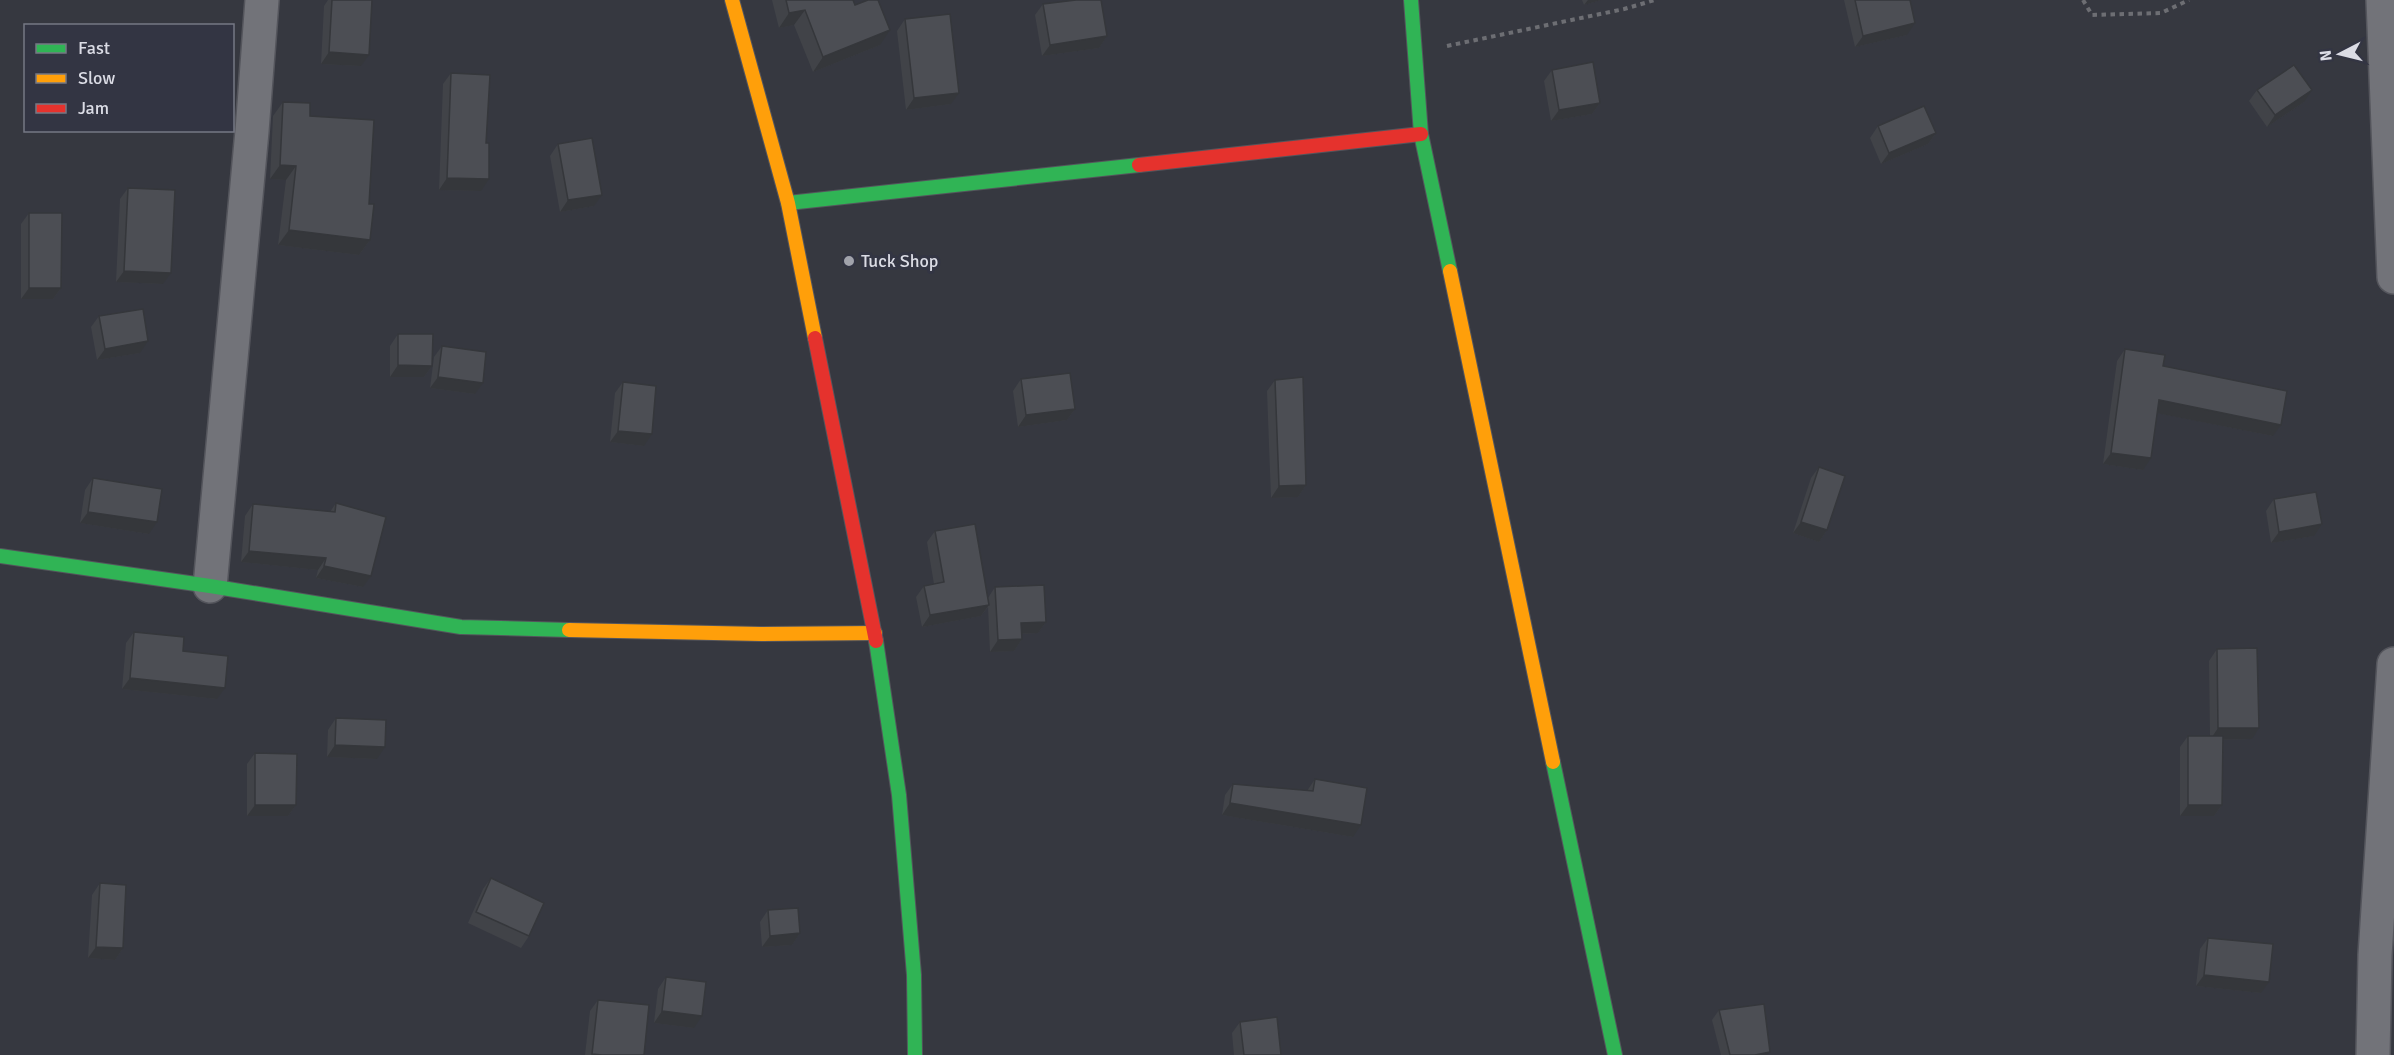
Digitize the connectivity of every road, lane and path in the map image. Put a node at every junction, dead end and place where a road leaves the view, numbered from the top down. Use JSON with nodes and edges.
{"nodes":[{"id":1,"x":262,"y":0,"type":"edge"},
{"id":2,"x":732,"y":0,"type":"edge"},
{"id":3,"x":1411,"y":0,"type":"edge"},
{"id":4,"x":1655,"y":0,"type":"edge"},
{"id":5,"x":2083,"y":0,"type":"edge"},
{"id":6,"x":2189,"y":0,"type":"edge"},
{"id":7,"x":2383,"y":0,"type":"edge"},
{"id":8,"x":1414,"y":53,"type":"junction"},
{"id":9,"x":1421,"y":134,"type":"junction"},
{"id":10,"x":788,"y":203,"type":"junction"},
{"id":11,"x":2394,"y":277,"type":"edge"},
{"id":12,"x":0,"y":556,"type":"edge"},
{"id":13,"x":210,"y":586,"type":"junction"},
{"id":14,"x":875,"y":633,"type":"junction"},
{"id":15,"x":2394,"y":664,"type":"edge"},
{"id":16,"x":915,"y":1055,"type":"edge"},
{"id":17,"x":1615,"y":1055,"type":"edge"},
{"id":18,"x":2373,"y":1055,"type":"edge"}],
"edges":[{"from":1,"to":13,"type":"street"},
{"from":2,"to":10,"type":"street"},
{"from":3,"to":8,"type":"street"},
{"from":4,"to":8,"type":"path"},
{"from":5,"to":6,"type":"path"},
{"from":7,"to":11,"type":"street"},
{"from":8,"to":9,"type":"street"},
{"from":9,"to":10,"type":"street"},
{"from":9,"to":17,"type":"street"},
{"from":10,"to":14,"type":"street"},
{"from":12,"to":13,"type":"street"},
{"from":13,"to":14,"type":"street"},
{"from":14,"to":16,"type":"street"},
{"from":15,"to":18,"type":"street"}]}
